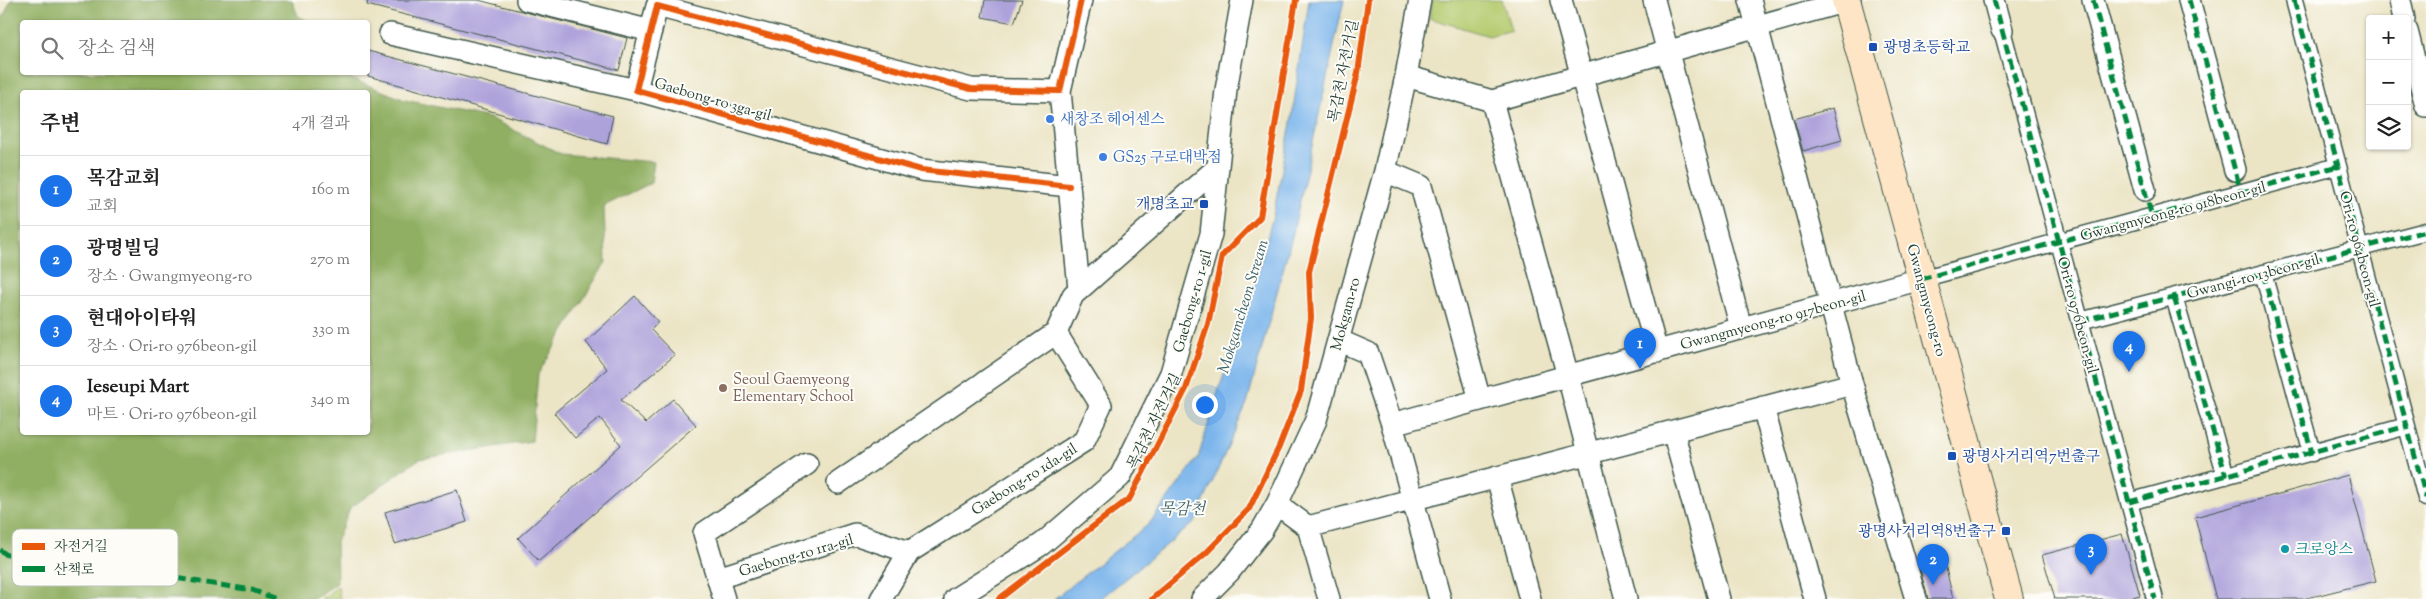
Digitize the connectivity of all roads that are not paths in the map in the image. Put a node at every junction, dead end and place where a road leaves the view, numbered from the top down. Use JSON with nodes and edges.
{"nodes":[{"id":1,"x":527,"y":0,"type":"edge"},
{"id":2,"x":1081,"y":0,"type":"edge"},
{"id":3,"x":1242,"y":0,"type":"edge"},
{"id":4,"x":1420,"y":0,"type":"edge"},
{"id":5,"x":1561,"y":0,"type":"edge"},
{"id":6,"x":1654,"y":0,"type":"edge"},
{"id":7,"x":1750,"y":0,"type":"edge"},
{"id":8,"x":1848,"y":0,"type":"edge"},
{"id":9,"x":1994,"y":0,"type":"edge"},
{"id":10,"x":2094,"y":0,"type":"edge"},
{"id":11,"x":2189,"y":0,"type":"edge"},
{"id":12,"x":2294,"y":0,"type":"edge"},
{"id":13,"x":2400,"y":0,"type":"edge"},
{"id":14,"x":2403,"y":15,"type":"edge"},
{"id":15,"x":1758,"y":26,"type":"junction"},
{"id":16,"x":651,"y":30,"type":"junction"},
{"id":17,"x":2002,"y":30,"type":"joint"},
{"id":18,"x":390,"y":34,"type":"dead end"},
{"id":19,"x":2411,"y":47,"type":"edge"},
{"id":20,"x":1668,"y":51,"type":"junction"},
{"id":21,"x":1582,"y":75,"type":"junction"},
{"id":22,"x":1406,"y":76,"type":"junction"},
{"id":23,"x":636,"y":90,"type":"junction"},
{"id":24,"x":1060,"y":91,"type":"junction"},
{"id":25,"x":1492,"y":101,"type":"junction"},
{"id":26,"x":2426,"y":106,"type":"edge"},
{"id":27,"x":2338,"y":166,"type":"junction"},
{"id":28,"x":1218,"y":167,"type":"junction"},
{"id":29,"x":2235,"y":170,"type":"joint"},
{"id":30,"x":1385,"y":171,"type":"junction"},
{"id":31,"x":1069,"y":186,"type":"junction"},
{"id":32,"x":2145,"y":190,"type":"joint"},
{"id":33,"x":2241,"y":192,"type":"junction"},
{"id":34,"x":2152,"y":216,"type":"junction"},
{"id":35,"x":2426,"y":231,"type":"edge"},
{"id":36,"x":2059,"y":242,"type":"junction"},
{"id":37,"x":2360,"y":248,"type":"junction"},
{"id":38,"x":2263,"y":274,"type":"junction"},
{"id":39,"x":1921,"y":279,"type":"junction"},
{"id":40,"x":1079,"y":289,"type":"junction"},
{"id":41,"x":2174,"y":297,"type":"junction"},
{"id":42,"x":1830,"y":304,"type":"junction"},
{"id":43,"x":2080,"y":321,"type":"junction"},
{"id":44,"x":1741,"y":328,"type":"junction"},
{"id":45,"x":1056,"y":333,"type":"junction"},
{"id":46,"x":1338,"y":340,"type":"junction"},
{"id":47,"x":1657,"y":352,"type":"junction"},
{"id":48,"x":1568,"y":376,"type":"junction"},
{"id":49,"x":1852,"y":384,"type":"junction"},
{"id":50,"x":1480,"y":400,"type":"junction"},
{"id":51,"x":1763,"y":408,"type":"junction"},
{"id":52,"x":1392,"y":424,"type":"junction"},
{"id":53,"x":2407,"y":426,"type":"junction"},
{"id":54,"x":1673,"y":431,"type":"junction"},
{"id":55,"x":2312,"y":452,"type":"junction"},
{"id":56,"x":1588,"y":454,"type":"junction"},
{"id":57,"x":807,"y":464,"type":"dead end"},
{"id":58,"x":2226,"y":476,"type":"junction"},
{"id":59,"x":1497,"y":477,"type":"junction"},
{"id":60,"x":838,"y":482,"type":"dead end"},
{"id":61,"x":2425,"y":489,"type":"edge"},
{"id":62,"x":1412,"y":500,"type":"junction"},
{"id":63,"x":2129,"y":502,"type":"junction"},
{"id":64,"x":1277,"y":504,"type":"junction"},
{"id":65,"x":1308,"y":527,"type":"junction"},
{"id":66,"x":909,"y":552,"type":"junction"},
{"id":67,"x":718,"y":578,"type":"junction"},
{"id":68,"x":724,"y":599,"type":"edge"},
{"id":69,"x":881,"y":599,"type":"edge"},
{"id":70,"x":956,"y":599,"type":"edge"},
{"id":71,"x":1202,"y":599,"type":"edge"},
{"id":72,"x":1329,"y":599,"type":"edge"},
{"id":73,"x":1440,"y":599,"type":"edge"},
{"id":74,"x":1530,"y":599,"type":"edge"},
{"id":75,"x":1626,"y":599,"type":"edge"},
{"id":76,"x":1719,"y":599,"type":"edge"},
{"id":77,"x":1815,"y":599,"type":"edge"},
{"id":78,"x":1916,"y":599,"type":"edge"},
{"id":79,"x":2009,"y":599,"type":"edge"},
{"id":80,"x":2155,"y":599,"type":"edge"}],
"edges":[{"from":1,"to":16,"type":"street"},
{"from":2,"to":24,"type":"street"},
{"from":3,"to":28,"type":"street","name":"Gaebong-ro 1-gil"},
{"from":4,"to":22,"type":"street","name":"Mokgam-ro"},
{"from":5,"to":21,"type":"street"},
{"from":6,"to":20,"type":"street"},
{"from":7,"to":15,"type":"street"},
{"from":8,"to":15,"type":"street"},
{"from":8,"to":39,"type":"main road","name":"Gwangmyeong-ro"},
{"from":9,"to":17,"type":"street"},
{"from":10,"to":32,"type":"street"},
{"from":11,"to":29,"type":"street"},
{"from":12,"to":27,"type":"street","name":"Ori-ro 964beon-gil"},
{"from":13,"to":14,"type":"street"},
{"from":15,"to":20,"type":"street"},
{"from":15,"to":42,"type":"street"},
{"from":16,"to":23,"type":"street","name":"Gaebong-ro 3ga-gil"},
{"from":16,"to":24,"type":"street","name":"Gaebong-ro 3ga-gil"},
{"from":17,"to":36,"type":"street","name":"Ori-ro 976beon-gil"},
{"from":18,"to":23,"type":"street"},
{"from":19,"to":26,"type":"street"},
{"from":20,"to":21,"type":"street"},
{"from":20,"to":44,"type":"street"},
{"from":21,"to":25,"type":"street"},
{"from":21,"to":47,"type":"street"},
{"from":22,"to":25,"type":"street"},
{"from":22,"to":30,"type":"street","name":"Mokgam-ro"},
{"from":23,"to":31,"type":"street","name":"Gaebong-ro 3ga-gil"},
{"from":24,"to":31,"type":"street"},
{"from":25,"to":48,"type":"street"},
{"from":27,"to":33,"type":"street","name":"Gwangmyeong-ro 918beon-gil"},
{"from":27,"to":37,"type":"street","name":"Ori-ro 964beon-gil"},
{"from":28,"to":40,"type":"street"},
{"from":28,"to":70,"type":"street","name":"Gaebong-ro 1-gil"},
{"from":29,"to":33,"type":"street"},
{"from":30,"to":46,"type":"street","name":"Mokgam-ro"},
{"from":30,"to":50,"type":"street"},
{"from":31,"to":40,"type":"street"},
{"from":32,"to":34,"type":"street"},
{"from":33,"to":34,"type":"street","name":"Gwangmyeong-ro 918beon-gil"},
{"from":34,"to":36,"type":"street","name":"Gwangmyeong-ro 918beon-gil"},
{"from":35,"to":37,"type":"street","name":"Gwangi-ro 13beon-gil"},
{"from":36,"to":39,"type":"street","name":"Gwangmyeong-ro 918beon-gil"},
{"from":36,"to":43,"type":"street","name":"Ori-ro 976beon-gil"},
{"from":37,"to":38,"type":"street","name":"Gwangi-ro 13beon-gil"},
{"from":37,"to":53,"type":"street","name":"Ori-ro 964beon-gil"},
{"from":38,"to":41,"type":"street","name":"Gwangi-ro 13beon-gil"},
{"from":38,"to":55,"type":"street"},
{"from":39,"to":42,"type":"street","name":"Gwangmyeong-ro 917beon-gil"},
{"from":39,"to":79,"type":"main road","name":"Gwangmyeong-ro"},
{"from":40,"to":45,"type":"street"},
{"from":41,"to":43,"type":"street","name":"Gwangi-ro 13beon-gil"},
{"from":41,"to":58,"type":"street"},
{"from":42,"to":44,"type":"street","name":"Gwangmyeong-ro 917beon-gil"},
{"from":42,"to":49,"type":"street"},
{"from":43,"to":63,"type":"street","name":"Ori-ro 976beon-gil"},
{"from":44,"to":47,"type":"street","name":"Gwangmyeong-ro 917beon-gil"},
{"from":45,"to":60,"type":"street"},
{"from":45,"to":66,"type":"street","name":"Gaebong-ro 1da-gil"},
{"from":46,"to":52,"type":"street"},
{"from":46,"to":64,"type":"street","name":"Mokgam-ro"},
{"from":47,"to":48,"type":"street","name":"Gwangmyeong-ro 917beon-gil"},
{"from":48,"to":50,"type":"street","name":"Gwangmyeong-ro 917beon-gil"},
{"from":48,"to":56,"type":"street"},
{"from":49,"to":51,"type":"street"},
{"from":49,"to":78,"type":"street"},
{"from":50,"to":52,"type":"street","name":"Gwangmyeong-ro 917beon-gil"},
{"from":51,"to":54,"type":"street"},
{"from":51,"to":77,"type":"street"},
{"from":52,"to":62,"type":"street"},
{"from":53,"to":55,"type":"street"},
{"from":53,"to":61,"type":"street","name":"Ori-ro 964beon-gil"},
{"from":54,"to":56,"type":"street"},
{"from":54,"to":76,"type":"street"},
{"from":55,"to":58,"type":"street"},
{"from":56,"to":59,"type":"street"},
{"from":56,"to":75,"type":"street"},
{"from":57,"to":67,"type":"street"},
{"from":58,"to":63,"type":"street"},
{"from":59,"to":62,"type":"street"},
{"from":59,"to":74,"type":"street"},
{"from":62,"to":65,"type":"street"},
{"from":62,"to":73,"type":"street"},
{"from":63,"to":80,"type":"street","name":"Ori-ro 976beon-gil"},
{"from":64,"to":65,"type":"street"},
{"from":64,"to":71,"type":"street","name":"Mokgam-ro"},
{"from":65,"to":72,"type":"street"},
{"from":66,"to":67,"type":"street","name":"Gaebong-ro 1ra-gil"},
{"from":66,"to":69,"type":"street"},
{"from":67,"to":68,"type":"street"}]}
